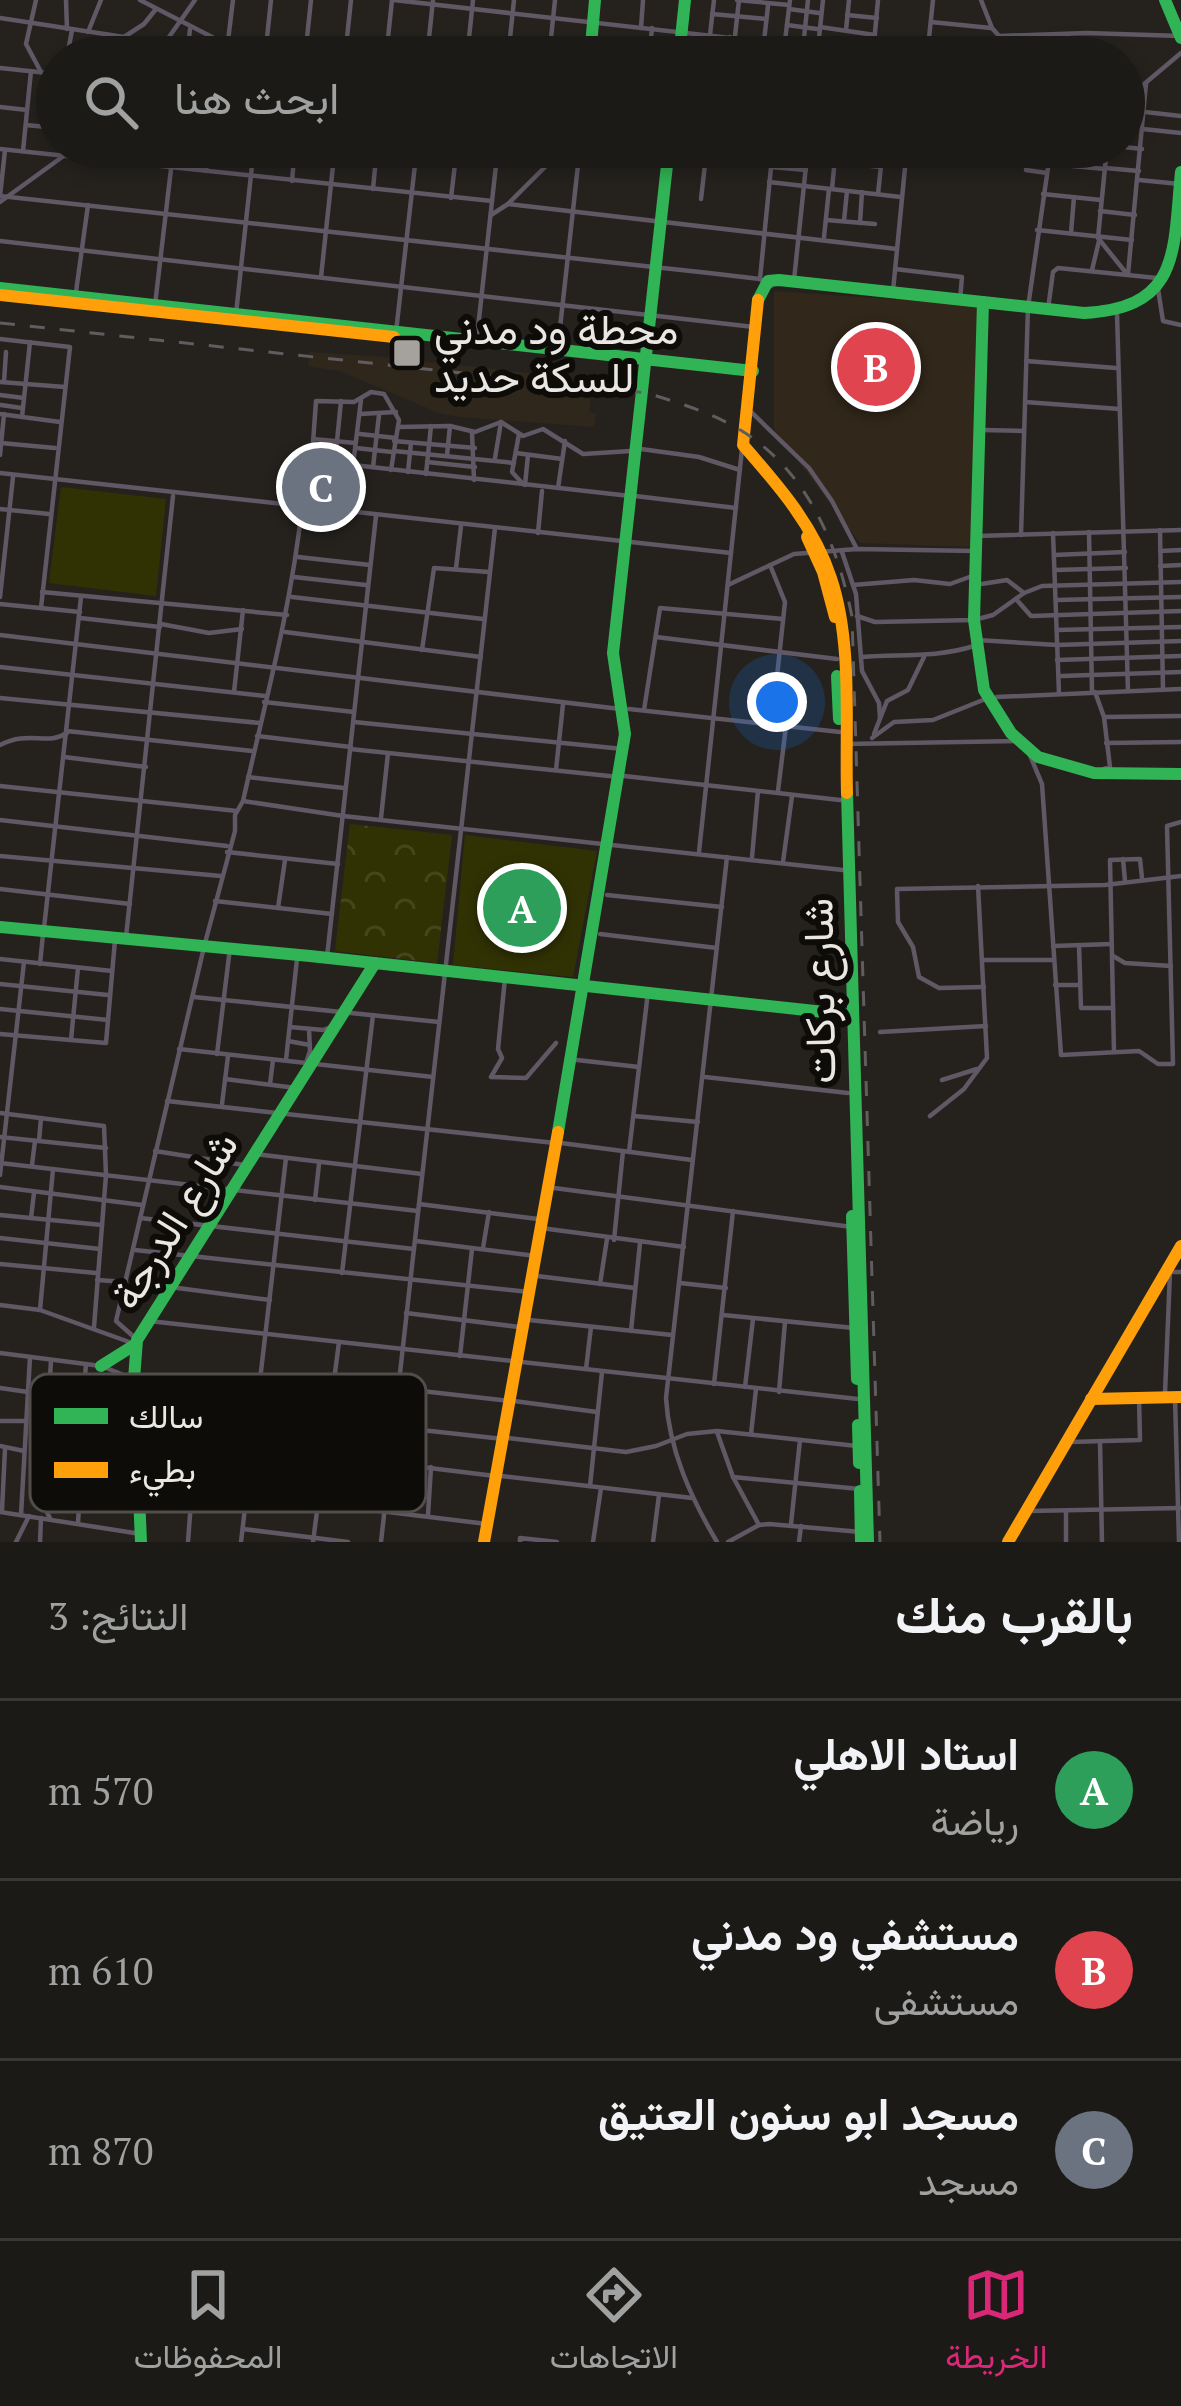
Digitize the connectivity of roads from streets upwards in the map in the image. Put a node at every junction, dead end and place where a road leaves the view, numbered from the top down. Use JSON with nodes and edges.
{"nodes":[{"id":1,"x":36,"y":0,"type":"edge"},
{"id":2,"x":66,"y":0,"type":"edge"},
{"id":3,"x":101,"y":0,"type":"edge"},
{"id":4,"x":140,"y":0,"type":"edge"},
{"id":5,"x":192,"y":0,"type":"edge"},
{"id":6,"x":232,"y":0,"type":"edge"},
{"id":7,"x":271,"y":0,"type":"edge"},
{"id":8,"x":310,"y":0,"type":"edge"},
{"id":9,"x":351,"y":0,"type":"edge"},
{"id":10,"x":393,"y":0,"type":"edge"},
{"id":11,"x":473,"y":0,"type":"edge"},
{"id":12,"x":514,"y":0,"type":"edge"},
{"id":13,"x":555,"y":0,"type":"edge"},
{"id":14,"x":595,"y":0,"type":"edge"},
{"id":15,"x":643,"y":0,"type":"edge"},
{"id":16,"x":687,"y":0,"type":"edge"},
{"id":17,"x":714,"y":0,"type":"edge"},
{"id":18,"x":738,"y":0,"type":"edge"},
{"id":19,"x":808,"y":0,"type":"edge"},
{"id":20,"x":823,"y":0,"type":"edge"},
{"id":21,"x":849,"y":0,"type":"edge"},
{"id":22,"x":878,"y":0,"type":"edge"},
{"id":23,"x":933,"y":0,"type":"edge"},
{"id":24,"x":981,"y":0,"type":"edge"},
{"id":25,"x":1165,"y":0,"type":"edge"},
{"id":26,"x":768,"y":2,"type":"edge"},
{"id":27,"x":433,"y":3,"type":"edge"},
{"id":28,"x":790,"y":5,"type":"edge"},
{"id":29,"x":156,"y":9,"type":"junction"},
{"id":30,"x":472,"y":9,"type":"junction"},
{"id":31,"x":807,"y":11,"type":"junction"},
{"id":32,"x":513,"y":13,"type":"junction"},
{"id":33,"x":822,"y":13,"type":"junction"},
{"id":34,"x":712,"y":14,"type":"junction"},
{"id":35,"x":847,"y":15,"type":"junction"},
{"id":36,"x":737,"y":16,"type":"junction"},
{"id":37,"x":553,"y":17,"type":"junction"},
{"id":38,"x":0,"y":18,"type":"edge"},
{"id":39,"x":877,"y":18,"type":"junction"},
{"id":40,"x":766,"y":19,"type":"junction"},
{"id":41,"x":592,"y":22,"type":"junction"},
{"id":42,"x":931,"y":22,"type":"junction"},
{"id":43,"x":30,"y":23,"type":"junction"},
{"id":44,"x":180,"y":24,"type":"junction"},
{"id":45,"x":787,"y":25,"type":"junction"},
{"id":46,"x":805,"y":27,"type":"junction"},
{"id":47,"x":641,"y":28,"type":"junction"},
{"id":48,"x":652,"y":28,"type":"junction"},
{"id":49,"x":820,"y":28,"type":"junction"},
{"id":50,"x":992,"y":28,"type":"junction"},
{"id":51,"x":190,"y":29,"type":"junction"},
{"id":52,"x":69,"y":30,"type":"junction"},
{"id":53,"x":845,"y":31,"type":"junction"},
{"id":54,"x":88,"y":32,"type":"junction"},
{"id":55,"x":684,"y":32,"type":"junction"},
{"id":56,"x":875,"y":34,"type":"joint"},
{"id":57,"x":1068,"y":34,"type":"joint"},
{"id":58,"x":710,"y":35,"type":"junction"},
{"id":59,"x":69,"y":36,"type":"edge"},
{"id":60,"x":110,"y":36,"type":"edge"},
{"id":61,"x":130,"y":36,"type":"edge"},
{"id":62,"x":171,"y":36,"type":"edge"},
{"id":63,"x":189,"y":36,"type":"edge"},
{"id":64,"x":205,"y":36,"type":"edge"},
{"id":65,"x":228,"y":36,"type":"edge"},
{"id":66,"x":267,"y":36,"type":"edge"},
{"id":67,"x":307,"y":36,"type":"edge"},
{"id":68,"x":347,"y":36,"type":"edge"},
{"id":69,"x":389,"y":36,"type":"edge"},
{"id":70,"x":429,"y":36,"type":"edge"},
{"id":71,"x":469,"y":36,"type":"edge"},
{"id":72,"x":510,"y":36,"type":"edge"},
{"id":73,"x":551,"y":36,"type":"edge"},
{"id":74,"x":591,"y":36,"type":"edge"},
{"id":75,"x":651,"y":36,"type":"edge"},
{"id":76,"x":684,"y":36,"type":"edge"},
{"id":77,"x":718,"y":36,"type":"edge"},
{"id":78,"x":733,"y":36,"type":"edge"},
{"id":79,"x":764,"y":36,"type":"edge"},
{"id":80,"x":786,"y":36,"type":"edge"},
{"id":81,"x":804,"y":36,"type":"edge"},
{"id":82,"x":819,"y":36,"type":"edge"},
{"id":83,"x":929,"y":36,"type":"edge"},
{"id":84,"x":998,"y":36,"type":"edge"},
{"id":85,"x":1045,"y":36,"type":"edge"},
{"id":86,"x":1143,"y":36,"type":"edge"},
{"id":87,"x":1145,"y":36,"type":"edge"},
{"id":88,"x":1181,"y":37,"type":"edge"},
{"id":89,"x":1181,"y":53,"type":"edge"},
{"id":90,"x":36,"y":63,"type":"edge"},
{"id":91,"x":0,"y":68,"type":"edge"},
{"id":92,"x":31,"y":71,"type":"junction"},
{"id":93,"x":36,"y":72,"type":"edge"},
{"id":94,"x":1145,"y":85,"type":"edge"},
{"id":95,"x":0,"y":107,"type":"edge"},
{"id":96,"x":27,"y":110,"type":"junction"},
{"id":97,"x":1145,"y":112,"type":"edge"},
{"id":98,"x":1181,"y":116,"type":"edge"},
{"id":99,"x":26,"y":124,"type":"junction"},
{"id":100,"x":36,"y":125,"type":"edge"},
{"id":101,"x":1145,"y":129,"type":"edge"},
{"id":102,"x":1181,"y":134,"type":"edge"},
{"id":103,"x":3,"y":149,"type":"edge"},
{"id":104,"x":23,"y":151,"type":"junction"},
{"id":105,"x":36,"y":153,"type":"edge"},
{"id":106,"x":46,"y":168,"type":"edge"},
{"id":107,"x":166,"y":168,"type":"edge"},
{"id":108,"x":206,"y":168,"type":"edge"},
{"id":109,"x":252,"y":168,"type":"edge"},
{"id":110,"x":293,"y":168,"type":"edge"},
{"id":111,"x":333,"y":168,"type":"edge"},
{"id":112,"x":375,"y":168,"type":"edge"},
{"id":113,"x":415,"y":168,"type":"edge"},
{"id":114,"x":455,"y":168,"type":"edge"},
{"id":115,"x":496,"y":168,"type":"edge"},
{"id":116,"x":544,"y":168,"type":"edge"},
{"id":117,"x":578,"y":168,"type":"edge"},
{"id":118,"x":669,"y":168,"type":"edge"},
{"id":119,"x":704,"y":168,"type":"edge"},
{"id":120,"x":771,"y":168,"type":"edge"},
{"id":121,"x":783,"y":168,"type":"edge"},
{"id":122,"x":833,"y":168,"type":"edge"},
{"id":123,"x":881,"y":168,"type":"edge"},
{"id":124,"x":905,"y":168,"type":"edge"},
{"id":125,"x":1026,"y":168,"type":"edge"},
{"id":126,"x":1047,"y":168,"type":"edge"},
{"id":127,"x":1094,"y":168,"type":"edge"},
{"id":128,"x":1139,"y":168,"type":"edge"},
{"id":129,"x":171,"y":169,"type":"junction"},
{"id":130,"x":1105,"y":169,"type":"junction"},
{"id":131,"x":806,"y":170,"type":"joint"},
{"id":132,"x":1139,"y":171,"type":"junction"},
{"id":133,"x":1181,"y":172,"type":"edge"},
{"id":134,"x":206,"y":173,"type":"junction"},
{"id":135,"x":1046,"y":173,"type":"junction"},
{"id":136,"x":251,"y":177,"type":"junction"},
{"id":137,"x":1138,"y":180,"type":"junction"},
{"id":138,"x":292,"y":182,"type":"junction"},
{"id":139,"x":769,"y":182,"type":"junction"},
{"id":140,"x":1180,"y":184,"type":"edge"},
{"id":141,"x":804,"y":185,"type":"junction"},
{"id":142,"x":331,"y":187,"type":"junction"},
{"id":143,"x":830,"y":189,"type":"junction"},
{"id":144,"x":372,"y":190,"type":"junction"},
{"id":145,"x":847,"y":191,"type":"junction"},
{"id":146,"x":862,"y":192,"type":"junction"},
{"id":147,"x":412,"y":194,"type":"junction"},
{"id":148,"x":878,"y":194,"type":"junction"},
{"id":149,"x":1043,"y":194,"type":"junction"},
{"id":150,"x":1074,"y":196,"type":"junction"},
{"id":151,"x":2,"y":197,"type":"edge"},
{"id":152,"x":902,"y":197,"type":"junction"},
{"id":153,"x":451,"y":198,"type":"junction"},
{"id":154,"x":700,"y":199,"type":"dead end"},
{"id":155,"x":1101,"y":200,"type":"junction"},
{"id":156,"x":492,"y":201,"type":"junction"},
{"id":157,"x":508,"y":204,"type":"junction"},
{"id":158,"x":88,"y":206,"type":"junction"},
{"id":159,"x":1100,"y":211,"type":"junction"},
{"id":160,"x":573,"y":212,"type":"junction"},
{"id":161,"x":166,"y":214,"type":"junction"},
{"id":162,"x":1135,"y":214,"type":"junction"},
{"id":163,"x":491,"y":215,"type":"junction"},
{"id":164,"x":826,"y":220,"type":"junction"},
{"id":165,"x":663,"y":222,"type":"junction"},
{"id":166,"x":844,"y":222,"type":"junction"},
{"id":167,"x":245,"y":223,"type":"junction"},
{"id":168,"x":860,"y":223,"type":"junction"},
{"id":169,"x":875,"y":224,"type":"dead end"},
{"id":170,"x":1037,"y":230,"type":"junction"},
{"id":171,"x":326,"y":231,"type":"junction"},
{"id":172,"x":764,"y":233,"type":"junction"},
{"id":173,"x":1071,"y":233,"type":"junction"},
{"id":174,"x":799,"y":236,"type":"junction"},
{"id":175,"x":1098,"y":238,"type":"junction"},
{"id":176,"x":823,"y":239,"type":"junction"},
{"id":177,"x":407,"y":240,"type":"junction"},
{"id":178,"x":1132,"y":240,"type":"junction"},
{"id":179,"x":0,"y":241,"type":"edge"},
{"id":180,"x":487,"y":249,"type":"junction"},
{"id":181,"x":897,"y":249,"type":"junction"},
{"id":182,"x":81,"y":251,"type":"junction"},
{"id":183,"x":568,"y":257,"type":"junction"},
{"id":184,"x":1176,"y":258,"type":"edge"},
{"id":185,"x":161,"y":259,"type":"junction"},
{"id":186,"x":241,"y":268,"type":"junction"},
{"id":187,"x":658,"y":268,"type":"junction"},
{"id":188,"x":895,"y":268,"type":"junction"},
{"id":189,"x":1092,"y":272,"type":"junction"},
{"id":190,"x":1128,"y":274,"type":"junction"},
{"id":191,"x":1166,"y":274,"type":"junction"},
{"id":192,"x":321,"y":277,"type":"junction"},
{"id":193,"x":766,"y":282,"type":"junction"},
{"id":194,"x":794,"y":284,"type":"junction"},
{"id":195,"x":402,"y":286,"type":"junction"},
{"id":196,"x":1158,"y":289,"type":"junction"},
{"id":197,"x":0,"y":291,"type":"edge"},
{"id":198,"x":866,"y":291,"type":"junction"},
{"id":199,"x":893,"y":292,"type":"junction"},
{"id":200,"x":481,"y":294,"type":"junction"},
{"id":201,"x":962,"y":300,"type":"junction"},
{"id":202,"x":75,"y":301,"type":"junction"},
{"id":203,"x":983,"y":302,"type":"junction"},
{"id":204,"x":563,"y":304,"type":"junction"},
{"id":205,"x":155,"y":305,"type":"junction"},
{"id":206,"x":1028,"y":307,"type":"junction"},
{"id":207,"x":1048,"y":309,"type":"junction"},
{"id":208,"x":1117,"y":313,"type":"junction"},
{"id":209,"x":653,"y":314,"type":"junction"},
{"id":210,"x":236,"y":317,"type":"junction"},
{"id":211,"x":1181,"y":325,"type":"edge"},
{"id":212,"x":754,"y":327,"type":"junction"},
{"id":213,"x":396,"y":334,"type":"junction"},
{"id":214,"x":0,"y":339,"type":"edge"},
{"id":215,"x":29,"y":342,"type":"junction"},
{"id":216,"x":476,"y":344,"type":"junction"},
{"id":217,"x":7,"y":352,"type":"dead end"},
{"id":218,"x":557,"y":352,"type":"junction"},
{"id":219,"x":1026,"y":361,"type":"junction"},
{"id":220,"x":648,"y":363,"type":"junction"},
{"id":221,"x":1119,"y":368,"type":"junction"},
{"id":222,"x":750,"y":374,"type":"junction"},
{"id":223,"x":2,"y":382,"type":"edge"},
{"id":224,"x":26,"y":383,"type":"junction"},
{"id":225,"x":65,"y":387,"type":"junction"},
{"id":226,"x":1,"y":395,"type":"edge"},
{"id":227,"x":24,"y":398,"type":"junction"},
{"id":228,"x":361,"y":400,"type":"junction"},
{"id":229,"x":341,"y":401,"type":"junction"},
{"id":230,"x":1025,"y":402,"type":"junction"},
{"id":231,"x":1,"y":405,"type":"edge"},
{"id":232,"x":22,"y":408,"type":"dead end"},
{"id":233,"x":1120,"y":409,"type":"junction"},
{"id":234,"x":747,"y":410,"type":"junction"},
{"id":235,"x":396,"y":412,"type":"junction"},
{"id":236,"x":2,"y":414,"type":"edge"},
{"id":237,"x":359,"y":414,"type":"junction"},
{"id":238,"x":379,"y":415,"type":"junction"},
{"id":239,"x":22,"y":417,"type":"junction"},
{"id":240,"x":60,"y":422,"type":"junction"},
{"id":241,"x":500,"y":422,"type":"junction"},
{"id":242,"x":431,"y":426,"type":"junction"},
{"id":243,"x":450,"y":426,"type":"junction"},
{"id":244,"x":399,"y":427,"type":"junction"},
{"id":245,"x":980,"y":430,"type":"junction"},
{"id":246,"x":1024,"y":431,"type":"junction"},
{"id":247,"x":472,"y":433,"type":"junction"},
{"id":248,"x":358,"y":434,"type":"junction"},
{"id":249,"x":519,"y":434,"type":"junction"},
{"id":250,"x":377,"y":436,"type":"junction"},
{"id":251,"x":313,"y":439,"type":"junction"},
{"id":252,"x":1,"y":440,"type":"edge"},
{"id":253,"x":395,"y":440,"type":"junction"},
{"id":254,"x":337,"y":441,"type":"junction"},
{"id":255,"x":565,"y":441,"type":"junction"},
{"id":256,"x":411,"y":442,"type":"junction"},
{"id":257,"x":429,"y":444,"type":"junction"},
{"id":258,"x":356,"y":446,"type":"junction"},
{"id":259,"x":448,"y":446,"type":"junction"},
{"id":260,"x":742,"y":446,"type":"junction"},
{"id":261,"x":57,"y":448,"type":"junction"},
{"id":262,"x":475,"y":448,"type":"junction"},
{"id":263,"x":639,"y":449,"type":"junction"},
{"id":264,"x":375,"y":450,"type":"junction"},
{"id":265,"x":392,"y":452,"type":"junction"},
{"id":266,"x":410,"y":452,"type":"junction"},
{"id":267,"x":516,"y":453,"type":"junction"},
{"id":268,"x":428,"y":454,"type":"junction"},
{"id":269,"x":447,"y":454,"type":"junction"},
{"id":270,"x":0,"y":455,"type":"edge"},
{"id":271,"x":528,"y":455,"type":"junction"},
{"id":272,"x":476,"y":458,"type":"junction"},
{"id":273,"x":562,"y":459,"type":"junction"},
{"id":274,"x":495,"y":460,"type":"junction"},
{"id":275,"x":427,"y":462,"type":"junction"},
{"id":276,"x":334,"y":463,"type":"junction"},
{"id":277,"x":514,"y":463,"type":"junction"},
{"id":278,"x":308,"y":464,"type":"junction"},
{"id":279,"x":353,"y":465,"type":"junction"},
{"id":280,"x":373,"y":467,"type":"junction"},
{"id":281,"x":475,"y":467,"type":"junction"},
{"id":282,"x":391,"y":470,"type":"junction"},
{"id":283,"x":740,"y":470,"type":"junction"},
{"id":284,"x":408,"y":472,"type":"junction"},
{"id":285,"x":0,"y":473,"type":"edge"},
{"id":286,"x":426,"y":474,"type":"junction"},
{"id":287,"x":13,"y":475,"type":"junction"},
{"id":288,"x":53,"y":480,"type":"junction"},
{"id":289,"x":474,"y":480,"type":"junction"},
{"id":290,"x":525,"y":486,"type":"junction"},
{"id":291,"x":542,"y":488,"type":"junction"},
{"id":292,"x":558,"y":488,"type":"junction"},
{"id":293,"x":173,"y":494,"type":"junction"},
{"id":294,"x":634,"y":496,"type":"junction"},
{"id":295,"x":301,"y":507,"type":"junction"},
{"id":296,"x":736,"y":508,"type":"junction"},
{"id":297,"x":0,"y":509,"type":"edge"},
{"id":298,"x":9,"y":510,"type":"junction"},
{"id":299,"x":49,"y":514,"type":"junction"},
{"id":300,"x":376,"y":516,"type":"junction"},
{"id":301,"x":461,"y":525,"type":"junction"},
{"id":302,"x":495,"y":528,"type":"junction"},
{"id":303,"x":1160,"y":530,"type":"junction"},
{"id":304,"x":1181,"y":530,"type":"edge"},
{"id":305,"x":1124,"y":531,"type":"junction"},
{"id":306,"x":1089,"y":532,"type":"junction"},
{"id":307,"x":538,"y":533,"type":"junction"},
{"id":308,"x":1053,"y":533,"type":"junction"},
{"id":309,"x":1022,"y":535,"type":"junction"},
{"id":310,"x":3,"y":539,"type":"edge"},
{"id":311,"x":628,"y":543,"type":"junction"},
{"id":312,"x":977,"y":543,"type":"junction"},
{"id":313,"x":857,"y":548,"type":"junction"},
{"id":314,"x":1181,"y":550,"type":"edge"},
{"id":315,"x":1160,"y":551,"type":"junction"},
{"id":316,"x":818,"y":552,"type":"junction"},
{"id":317,"x":842,"y":552,"type":"junction"},
{"id":318,"x":731,"y":553,"type":"junction"},
{"id":319,"x":1125,"y":553,"type":"junction"},
{"id":320,"x":1054,"y":554,"type":"junction"},
{"id":321,"x":1089,"y":554,"type":"junction"},
{"id":322,"x":297,"y":556,"type":"junction"},
{"id":323,"x":370,"y":565,"type":"junction"},
{"id":324,"x":770,"y":565,"type":"junction"},
{"id":325,"x":1181,"y":565,"type":"edge"},
{"id":326,"x":1160,"y":566,"type":"junction"},
{"id":327,"x":456,"y":568,"type":"junction"},
{"id":328,"x":1089,"y":568,"type":"junction"},
{"id":329,"x":1126,"y":568,"type":"junction"},
{"id":330,"x":1055,"y":570,"type":"junction"},
{"id":331,"x":1,"y":571,"type":"edge"},
{"id":332,"x":490,"y":572,"type":"junction"},
{"id":333,"x":294,"y":577,"type":"junction"},
{"id":334,"x":975,"y":580,"type":"junction"},
{"id":335,"x":1181,"y":582,"type":"edge"},
{"id":336,"x":1160,"y":583,"type":"junction"},
{"id":337,"x":1090,"y":584,"type":"junction"},
{"id":338,"x":1126,"y":584,"type":"junction"},
{"id":339,"x":368,"y":585,"type":"junction"},
{"id":340,"x":728,"y":585,"type":"junction"},
{"id":341,"x":854,"y":585,"type":"junction"},
{"id":342,"x":1055,"y":585,"type":"junction"},
{"id":343,"x":42,"y":592,"type":"junction"},
{"id":344,"x":1024,"y":592,"type":"junction"},
{"id":345,"x":81,"y":596,"type":"junction"},
{"id":346,"x":292,"y":597,"type":"junction"},
{"id":347,"x":1181,"y":597,"type":"edge"},
{"id":348,"x":1016,"y":598,"type":"junction"},
{"id":349,"x":1126,"y":598,"type":"junction"},
{"id":350,"x":1160,"y":598,"type":"junction"},
{"id":351,"x":1090,"y":599,"type":"junction"},
{"id":352,"x":0,"y":600,"type":"edge"},
{"id":353,"x":1056,"y":600,"type":"junction"},
{"id":354,"x":163,"y":603,"type":"junction"},
{"id":355,"x":366,"y":606,"type":"junction"},
{"id":356,"x":41,"y":608,"type":"junction"},
{"id":357,"x":243,"y":610,"type":"junction"},
{"id":358,"x":1181,"y":611,"type":"edge"},
{"id":359,"x":427,"y":612,"type":"junction"},
{"id":360,"x":1160,"y":612,"type":"junction"},
{"id":361,"x":1127,"y":613,"type":"junction"},
{"id":362,"x":1090,"y":614,"type":"junction"},
{"id":363,"x":80,"y":615,"type":"junction"},
{"id":364,"x":288,"y":615,"type":"junction"},
{"id":365,"x":1056,"y":615,"type":"junction"},
{"id":366,"x":724,"y":616,"type":"junction"},
{"id":367,"x":857,"y":616,"type":"junction"},
{"id":368,"x":484,"y":620,"type":"junction"},
{"id":369,"x":783,"y":620,"type":"junction"},
{"id":370,"x":974,"y":620,"type":"junction"},
{"id":371,"x":161,"y":626,"type":"junction"},
{"id":372,"x":1161,"y":627,"type":"junction"},
{"id":373,"x":1181,"y":627,"type":"edge"},
{"id":374,"x":1127,"y":628,"type":"junction"},
{"id":375,"x":242,"y":629,"type":"junction"},
{"id":376,"x":1090,"y":629,"type":"junction"},
{"id":377,"x":1057,"y":630,"type":"junction"},
{"id":378,"x":285,"y":632,"type":"junction"},
{"id":379,"x":0,"y":635,"type":"edge"},
{"id":380,"x":656,"y":637,"type":"junction"},
{"id":381,"x":1181,"y":641,"type":"edge"},
{"id":382,"x":362,"y":642,"type":"junction"},
{"id":383,"x":1161,"y":642,"type":"junction"},
{"id":384,"x":975,"y":643,"type":"junction"},
{"id":385,"x":1127,"y":643,"type":"junction"},
{"id":386,"x":721,"y":644,"type":"junction"},
{"id":387,"x":1091,"y":644,"type":"junction"},
{"id":388,"x":76,"y":645,"type":"junction"},
{"id":389,"x":1057,"y":646,"type":"junction"},
{"id":390,"x":422,"y":650,"type":"junction"},
{"id":391,"x":780,"y":652,"type":"junction"},
{"id":392,"x":158,"y":654,"type":"junction"},
{"id":393,"x":1181,"y":656,"type":"edge"},
{"id":394,"x":481,"y":657,"type":"junction"},
{"id":395,"x":862,"y":657,"type":"junction"},
{"id":396,"x":925,"y":657,"type":"junction"},
{"id":397,"x":1162,"y":657,"type":"junction"},
{"id":398,"x":1128,"y":658,"type":"junction"},
{"id":399,"x":837,"y":659,"type":"junction"},
{"id":400,"x":1091,"y":659,"type":"junction"},
{"id":401,"x":1058,"y":660,"type":"junction"},
{"id":402,"x":238,"y":663,"type":"junction"},
{"id":403,"x":0,"y":667,"type":"edge"},
{"id":404,"x":273,"y":668,"type":"junction"},
{"id":405,"x":1162,"y":672,"type":"junction"},
{"id":406,"x":1181,"y":672,"type":"edge"},
{"id":407,"x":1128,"y":674,"type":"junction"},
{"id":408,"x":74,"y":675,"type":"junction"},
{"id":409,"x":1092,"y":675,"type":"junction"},
{"id":410,"x":1058,"y":676,"type":"junction"},
{"id":411,"x":358,"y":678,"type":"junction"},
{"id":412,"x":155,"y":684,"type":"junction"},
{"id":413,"x":1181,"y":689,"type":"edge"},
{"id":414,"x":1163,"y":690,"type":"junction"},
{"id":415,"x":1128,"y":691,"type":"junction"},
{"id":416,"x":233,"y":692,"type":"junction"},
{"id":417,"x":477,"y":692,"type":"junction"},
{"id":418,"x":1094,"y":692,"type":"junction"},
{"id":419,"x":1059,"y":694,"type":"junction"},
{"id":420,"x":0,"y":698,"type":"edge"},
{"id":421,"x":265,"y":699,"type":"junction"},
{"id":422,"x":988,"y":700,"type":"junction"},
{"id":423,"x":563,"y":702,"type":"junction"},
{"id":424,"x":70,"y":705,"type":"junction"},
{"id":425,"x":632,"y":710,"type":"junction"},
{"id":426,"x":355,"y":712,"type":"junction"},
{"id":427,"x":152,"y":713,"type":"junction"},
{"id":428,"x":714,"y":716,"type":"junction"},
{"id":429,"x":1181,"y":716,"type":"edge"},
{"id":430,"x":880,"y":718,"type":"junction"},
{"id":431,"x":1104,"y":718,"type":"junction"},
{"id":432,"x":354,"y":722,"type":"junction"},
{"id":433,"x":260,"y":723,"type":"junction"},
{"id":434,"x":772,"y":724,"type":"junction"},
{"id":435,"x":786,"y":725,"type":"junction"},
{"id":436,"x":67,"y":732,"type":"junction"},
{"id":437,"x":472,"y":734,"type":"junction"},
{"id":438,"x":257,"y":736,"type":"junction"},
{"id":439,"x":843,"y":738,"type":"junction"},
{"id":440,"x":149,"y":740,"type":"junction"},
{"id":441,"x":870,"y":741,"type":"junction"},
{"id":442,"x":1018,"y":741,"type":"junction"},
{"id":443,"x":559,"y":742,"type":"junction"},
{"id":444,"x":1181,"y":742,"type":"edge"},
{"id":445,"x":1106,"y":743,"type":"junction"},
{"id":446,"x":0,"y":745,"type":"edge"},
{"id":447,"x":351,"y":748,"type":"junction"},
{"id":448,"x":623,"y":749,"type":"junction"},
{"id":449,"x":254,"y":751,"type":"junction"},
{"id":450,"x":1029,"y":752,"type":"junction"},
{"id":451,"x":388,"y":753,"type":"junction"},
{"id":452,"x":64,"y":758,"type":"junction"},
{"id":453,"x":469,"y":762,"type":"junction"},
{"id":454,"x":146,"y":766,"type":"junction"},
{"id":455,"x":556,"y":770,"type":"junction"},
{"id":456,"x":1094,"y":773,"type":"junction"},
{"id":457,"x":1181,"y":775,"type":"edge"},
{"id":458,"x":248,"y":777,"type":"junction"},
{"id":459,"x":622,"y":777,"type":"junction"},
{"id":460,"x":0,"y":786,"type":"edge"},
{"id":461,"x":707,"y":786,"type":"junction"},
{"id":462,"x":346,"y":788,"type":"junction"},
{"id":463,"x":758,"y":791,"type":"junction"},
{"id":464,"x":59,"y":793,"type":"junction"},
{"id":465,"x":778,"y":793,"type":"junction"},
{"id":466,"x":792,"y":794,"type":"junction"},
{"id":467,"x":840,"y":800,"type":"junction"},
{"id":468,"x":243,"y":801,"type":"junction"},
{"id":469,"x":142,"y":802,"type":"junction"},
{"id":470,"x":237,"y":811,"type":"junction"},
{"id":471,"x":343,"y":816,"type":"junction"},
{"id":472,"x":381,"y":819,"type":"junction"},
{"id":473,"x":0,"y":820,"type":"edge"},
{"id":474,"x":1181,"y":822,"type":"edge"},
{"id":475,"x":56,"y":827,"type":"junction"},
{"id":476,"x":462,"y":827,"type":"junction"},
{"id":477,"x":139,"y":837,"type":"junction"},
{"id":478,"x":612,"y":842,"type":"junction"},
{"id":479,"x":228,"y":849,"type":"junction"},
{"id":480,"x":699,"y":854,"type":"junction"},
{"id":481,"x":0,"y":856,"type":"edge"},
{"id":482,"x":727,"y":857,"type":"junction"},
{"id":483,"x":286,"y":859,"type":"junction"},
{"id":484,"x":752,"y":859,"type":"junction"},
{"id":485,"x":1124,"y":859,"type":"junction"},
{"id":486,"x":52,"y":862,"type":"junction"},
{"id":487,"x":783,"y":862,"type":"junction"},
{"id":488,"x":338,"y":864,"type":"junction"},
{"id":489,"x":135,"y":870,"type":"junction"},
{"id":490,"x":844,"y":870,"type":"junction"},
{"id":491,"x":220,"y":876,"type":"junction"},
{"id":492,"x":1181,"y":876,"type":"edge"},
{"id":493,"x":1169,"y":877,"type":"junction"},
{"id":494,"x":1142,"y":880,"type":"junction"},
{"id":495,"x":1125,"y":881,"type":"junction"},
{"id":496,"x":1111,"y":884,"type":"junction"},
{"id":497,"x":978,"y":886,"type":"junction"},
{"id":498,"x":1050,"y":886,"type":"junction"},
{"id":499,"x":0,"y":889,"type":"edge"},
{"id":500,"x":48,"y":895,"type":"junction"},
{"id":501,"x":607,"y":895,"type":"junction"},
{"id":502,"x":215,"y":901,"type":"junction"},
{"id":503,"x":130,"y":904,"type":"junction"},
{"id":504,"x":722,"y":907,"type":"junction"},
{"id":505,"x":278,"y":908,"type":"junction"},
{"id":506,"x":332,"y":914,"type":"junction"},
{"id":507,"x":0,"y":925,"type":"edge"},
{"id":508,"x":1171,"y":929,"type":"junction"},
{"id":509,"x":1181,"y":929,"type":"edge"},
{"id":510,"x":44,"y":930,"type":"junction"},
{"id":511,"x":600,"y":934,"type":"junction"},
{"id":512,"x":121,"y":939,"type":"junction"},
{"id":513,"x":1112,"y":944,"type":"junction"},
{"id":514,"x":204,"y":945,"type":"junction"},
{"id":515,"x":1079,"y":945,"type":"junction"},
{"id":516,"x":1053,"y":946,"type":"junction"},
{"id":517,"x":230,"y":948,"type":"junction"},
{"id":518,"x":718,"y":948,"type":"junction"},
{"id":519,"x":297,"y":955,"type":"junction"},
{"id":520,"x":327,"y":956,"type":"junction"},
{"id":521,"x":1113,"y":956,"type":"junction"},
{"id":522,"x":0,"y":959,"type":"edge"},
{"id":523,"x":983,"y":960,"type":"junction"},
{"id":524,"x":1053,"y":960,"type":"junction"},
{"id":525,"x":24,"y":962,"type":"junction"},
{"id":526,"x":376,"y":962,"type":"junction"},
{"id":527,"x":40,"y":964,"type":"junction"},
{"id":528,"x":78,"y":968,"type":"junction"},
{"id":529,"x":445,"y":969,"type":"junction"},
{"id":530,"x":1172,"y":969,"type":"junction"},
{"id":531,"x":112,"y":970,"type":"junction"},
{"id":532,"x":1181,"y":971,"type":"edge"},
{"id":533,"x":506,"y":977,"type":"junction"},
{"id":534,"x":0,"y":984,"type":"edge"},
{"id":535,"x":588,"y":984,"type":"junction"},
{"id":536,"x":1055,"y":985,"type":"junction"},
{"id":537,"x":1081,"y":985,"type":"junction"},
{"id":538,"x":21,"y":986,"type":"junction"},
{"id":539,"x":984,"y":987,"type":"junction"},
{"id":540,"x":76,"y":992,"type":"junction"},
{"id":541,"x":648,"y":992,"type":"junction"},
{"id":542,"x":110,"y":995,"type":"junction"},
{"id":543,"x":712,"y":996,"type":"junction"},
{"id":544,"x":193,"y":997,"type":"junction"},
{"id":545,"x":223,"y":1000,"type":"junction"},
{"id":546,"x":291,"y":1007,"type":"junction"},
{"id":547,"x":1113,"y":1008,"type":"junction"},
{"id":548,"x":0,"y":1009,"type":"edge"},
{"id":549,"x":18,"y":1011,"type":"junction"},
{"id":550,"x":345,"y":1012,"type":"junction"},
{"id":551,"x":849,"y":1013,"type":"junction"},
{"id":552,"x":373,"y":1016,"type":"junction"},
{"id":553,"x":74,"y":1017,"type":"junction"},
{"id":554,"x":108,"y":1020,"type":"junction"},
{"id":555,"x":439,"y":1022,"type":"junction"},
{"id":556,"x":986,"y":1026,"type":"junction"},
{"id":557,"x":290,"y":1027,"type":"junction"},
{"id":558,"x":335,"y":1028,"type":"junction"},
{"id":559,"x":309,"y":1029,"type":"junction"},
{"id":560,"x":880,"y":1032,"type":"dead end"},
{"id":561,"x":0,"y":1034,"type":"edge"},
{"id":562,"x":15,"y":1036,"type":"junction"},
{"id":563,"x":71,"y":1041,"type":"junction"},
{"id":564,"x":288,"y":1042,"type":"junction"},
{"id":565,"x":556,"y":1043,"type":"dead end"},
{"id":566,"x":310,"y":1045,"type":"junction"},
{"id":567,"x":179,"y":1048,"type":"junction"},
{"id":568,"x":1114,"y":1052,"type":"junction"},
{"id":569,"x":217,"y":1054,"type":"junction"},
{"id":570,"x":228,"y":1056,"type":"junction"},
{"id":571,"x":273,"y":1060,"type":"junction"},
{"id":572,"x":286,"y":1060,"type":"junction"},
{"id":573,"x":577,"y":1060,"type":"junction"},
{"id":574,"x":309,"y":1064,"type":"junction"},
{"id":575,"x":982,"y":1066,"type":"junction"},
{"id":576,"x":639,"y":1067,"type":"junction"},
{"id":577,"x":365,"y":1070,"type":"junction"},
{"id":578,"x":433,"y":1077,"type":"junction"},
{"id":579,"x":703,"y":1077,"type":"junction"},
{"id":580,"x":224,"y":1079,"type":"junction"},
{"id":581,"x":942,"y":1080,"type":"dead end"},
{"id":582,"x":270,"y":1084,"type":"junction"},
{"id":583,"x":296,"y":1088,"type":"junction"},
{"id":584,"x":848,"y":1093,"type":"junction"},
{"id":585,"x":165,"y":1101,"type":"junction"},
{"id":586,"x":221,"y":1106,"type":"junction"},
{"id":587,"x":281,"y":1112,"type":"junction"},
{"id":588,"x":3,"y":1113,"type":"edge"},
{"id":589,"x":634,"y":1116,"type":"junction"},
{"id":590,"x":930,"y":1116,"type":"dead end"},
{"id":591,"x":41,"y":1118,"type":"junction"},
{"id":592,"x":360,"y":1122,"type":"junction"},
{"id":593,"x":698,"y":1123,"type":"junction"},
{"id":594,"x":427,"y":1129,"type":"junction"},
{"id":595,"x":2,"y":1138,"type":"edge"},
{"id":596,"x":37,"y":1141,"type":"junction"},
{"id":597,"x":558,"y":1143,"type":"junction"},
{"id":598,"x":106,"y":1148,"type":"junction"},
{"id":599,"x":154,"y":1151,"type":"junction"},
{"id":600,"x":626,"y":1152,"type":"junction"},
{"id":601,"x":286,"y":1158,"type":"junction"},
{"id":602,"x":251,"y":1160,"type":"junction"},
{"id":603,"x":693,"y":1160,"type":"junction"},
{"id":604,"x":319,"y":1162,"type":"junction"},
{"id":605,"x":0,"y":1163,"type":"edge"},
{"id":606,"x":32,"y":1166,"type":"junction"},
{"id":607,"x":356,"y":1167,"type":"junction"},
{"id":608,"x":53,"y":1169,"type":"junction"},
{"id":609,"x":422,"y":1174,"type":"junction"},
{"id":610,"x":0,"y":1175,"type":"edge"},
{"id":611,"x":106,"y":1175,"type":"junction"},
{"id":612,"x":148,"y":1180,"type":"junction"},
{"id":613,"x":0,"y":1187,"type":"edge"},
{"id":614,"x":554,"y":1188,"type":"junction"},
{"id":615,"x":232,"y":1190,"type":"junction"},
{"id":616,"x":34,"y":1192,"type":"junction"},
{"id":617,"x":51,"y":1193,"type":"junction"},
{"id":618,"x":283,"y":1196,"type":"junction"},
{"id":619,"x":619,"y":1196,"type":"junction"},
{"id":620,"x":104,"y":1200,"type":"junction"},
{"id":621,"x":315,"y":1200,"type":"junction"},
{"id":622,"x":689,"y":1203,"type":"junction"},
{"id":623,"x":352,"y":1204,"type":"junction"},
{"id":624,"x":142,"y":1205,"type":"junction"},
{"id":625,"x":419,"y":1208,"type":"junction"},
{"id":626,"x":733,"y":1210,"type":"junction"},
{"id":627,"x":489,"y":1212,"type":"junction"},
{"id":628,"x":0,"y":1214,"type":"edge"},
{"id":629,"x":31,"y":1218,"type":"junction"},
{"id":630,"x":140,"y":1218,"type":"junction"},
{"id":631,"x":48,"y":1220,"type":"junction"},
{"id":632,"x":211,"y":1223,"type":"junction"},
{"id":633,"x":102,"y":1225,"type":"junction"},
{"id":634,"x":543,"y":1226,"type":"junction"},
{"id":635,"x":852,"y":1227,"type":"junction"},
{"id":636,"x":278,"y":1232,"type":"junction"},
{"id":637,"x":0,"y":1238,"type":"edge"},
{"id":638,"x":610,"y":1239,"type":"junction"},
{"id":639,"x":347,"y":1241,"type":"junction"},
{"id":640,"x":640,"y":1243,"type":"junction"},
{"id":641,"x":46,"y":1244,"type":"junction"},
{"id":642,"x":414,"y":1245,"type":"junction"},
{"id":643,"x":684,"y":1247,"type":"junction"},
{"id":644,"x":100,"y":1249,"type":"junction"},
{"id":645,"x":472,"y":1249,"type":"junction"},
{"id":646,"x":1181,"y":1249,"type":"edge"},
{"id":647,"x":134,"y":1250,"type":"junction"},
{"id":648,"x":483,"y":1250,"type":"junction"},
{"id":649,"x":190,"y":1255,"type":"junction"},
{"id":650,"x":536,"y":1256,"type":"junction"},
{"id":651,"x":0,"y":1264,"type":"edge"},
{"id":652,"x":274,"y":1266,"type":"junction"},
{"id":653,"x":44,"y":1269,"type":"junction"},
{"id":654,"x":1175,"y":1272,"type":"edge"},
{"id":655,"x":342,"y":1274,"type":"junction"},
{"id":656,"x":537,"y":1276,"type":"junction"},
{"id":657,"x":98,"y":1277,"type":"junction"},
{"id":658,"x":410,"y":1281,"type":"junction"},
{"id":659,"x":127,"y":1282,"type":"junction"},
{"id":660,"x":680,"y":1283,"type":"junction"},
{"id":661,"x":600,"y":1284,"type":"junction"},
{"id":662,"x":466,"y":1287,"type":"junction"},
{"id":663,"x":170,"y":1288,"type":"junction"},
{"id":664,"x":635,"y":1288,"type":"junction"},
{"id":665,"x":726,"y":1288,"type":"junction"},
{"id":666,"x":529,"y":1292,"type":"junction"},
{"id":667,"x":270,"y":1300,"type":"junction"},
{"id":668,"x":0,"y":1305,"type":"edge"},
{"id":669,"x":40,"y":1310,"type":"junction"},
{"id":670,"x":406,"y":1313,"type":"junction"},
{"id":671,"x":723,"y":1315,"type":"junction"},
{"id":672,"x":753,"y":1318,"type":"junction"},
{"id":673,"x":149,"y":1321,"type":"junction"},
{"id":674,"x":463,"y":1321,"type":"junction"},
{"id":675,"x":785,"y":1322,"type":"junction"},
{"id":676,"x":526,"y":1323,"type":"junction"},
{"id":677,"x":94,"y":1327,"type":"junction"},
{"id":678,"x":591,"y":1327,"type":"junction"},
{"id":679,"x":854,"y":1328,"type":"junction"},
{"id":680,"x":631,"y":1331,"type":"junction"},
{"id":681,"x":266,"y":1334,"type":"junction"},
{"id":682,"x":674,"y":1335,"type":"junction"},
{"id":683,"x":137,"y":1342,"type":"junction"},
{"id":684,"x":338,"y":1342,"type":"junction"},
{"id":685,"x":402,"y":1350,"type":"junction"},
{"id":686,"x":0,"y":1353,"type":"edge"},
{"id":687,"x":460,"y":1356,"type":"junction"},
{"id":688,"x":30,"y":1357,"type":"junction"},
{"id":689,"x":51,"y":1360,"type":"junction"},
{"id":690,"x":519,"y":1361,"type":"junction"},
{"id":691,"x":94,"y":1365,"type":"junction"},
{"id":692,"x":586,"y":1370,"type":"junction"},
{"id":693,"x":602,"y":1372,"type":"junction"},
{"id":694,"x":51,"y":1374,"type":"edge"},
{"id":695,"x":91,"y":1374,"type":"edge"},
{"id":696,"x":120,"y":1374,"type":"edge"},
{"id":697,"x":134,"y":1374,"type":"edge"},
{"id":698,"x":261,"y":1374,"type":"edge"},
{"id":699,"x":334,"y":1374,"type":"edge"},
{"id":700,"x":399,"y":1374,"type":"edge"},
{"id":701,"x":668,"y":1380,"type":"junction"},
{"id":702,"x":714,"y":1384,"type":"junction"},
{"id":703,"x":0,"y":1388,"type":"edge"},
{"id":704,"x":745,"y":1388,"type":"junction"},
{"id":705,"x":756,"y":1389,"type":"junction"},
{"id":706,"x":426,"y":1391,"type":"edge"},
{"id":707,"x":779,"y":1391,"type":"junction"},
{"id":708,"x":28,"y":1392,"type":"junction"},
{"id":709,"x":1175,"y":1394,"type":"edge"},
{"id":710,"x":1095,"y":1396,"type":"junction"},
{"id":711,"x":1139,"y":1398,"type":"junction"},
{"id":712,"x":858,"y":1399,"type":"junction"},
{"id":713,"x":512,"y":1401,"type":"junction"},
{"id":714,"x":597,"y":1412,"type":"junction"},
{"id":715,"x":0,"y":1421,"type":"edge"},
{"id":716,"x":26,"y":1421,"type":"junction"},
{"id":717,"x":426,"y":1430,"type":"edge"},
{"id":718,"x":717,"y":1431,"type":"junction"},
{"id":719,"x":751,"y":1434,"type":"junction"},
{"id":720,"x":505,"y":1438,"type":"junction"},
{"id":721,"x":673,"y":1440,"type":"junction"},
{"id":722,"x":800,"y":1440,"type":"junction"},
{"id":723,"x":1100,"y":1441,"type":"junction"},
{"id":724,"x":1070,"y":1442,"type":"junction"},
{"id":725,"x":862,"y":1446,"type":"junction"},
{"id":726,"x":2,"y":1448,"type":"edge"},
{"id":727,"x":594,"y":1449,"type":"junction"},
{"id":728,"x":24,"y":1451,"type":"junction"},
{"id":729,"x":426,"y":1466,"type":"edge"},
{"id":730,"x":431,"y":1467,"type":"junction"},
{"id":731,"x":498,"y":1476,"type":"junction"},
{"id":732,"x":733,"y":1477,"type":"junction"},
{"id":733,"x":2,"y":1478,"type":"edge"},
{"id":734,"x":23,"y":1478,"type":"junction"},
{"id":735,"x":30,"y":1479,"type":"edge"},
{"id":736,"x":796,"y":1481,"type":"junction"},
{"id":737,"x":590,"y":1486,"type":"junction"},
{"id":738,"x":601,"y":1488,"type":"junction"},
{"id":739,"x":860,"y":1489,"type":"junction"},
{"id":740,"x":658,"y":1495,"type":"junction"},
{"id":741,"x":693,"y":1498,"type":"junction"},
{"id":742,"x":1180,"y":1508,"type":"edge"},
{"id":743,"x":1099,"y":1510,"type":"junction"},
{"id":744,"x":1030,"y":1511,"type":"junction"},
{"id":745,"x":1,"y":1512,"type":"edge"},
{"id":746,"x":47,"y":1512,"type":"edge"},
{"id":747,"x":79,"y":1512,"type":"edge"},
{"id":748,"x":190,"y":1512,"type":"edge"},
{"id":749,"x":245,"y":1512,"type":"edge"},
{"id":750,"x":383,"y":1512,"type":"edge"},
{"id":751,"x":401,"y":1512,"type":"edge"},
{"id":752,"x":1066,"y":1512,"type":"junction"},
{"id":753,"x":25,"y":1515,"type":"junction"},
{"id":754,"x":428,"y":1515,"type":"junction"},
{"id":755,"x":41,"y":1517,"type":"junction"},
{"id":756,"x":50,"y":1518,"type":"junction"},
{"id":757,"x":78,"y":1523,"type":"junction"},
{"id":758,"x":487,"y":1524,"type":"junction"},
{"id":759,"x":759,"y":1525,"type":"junction"},
{"id":760,"x":791,"y":1525,"type":"junction"},
{"id":761,"x":801,"y":1526,"type":"junction"},
{"id":762,"x":109,"y":1528,"type":"junction"},
{"id":763,"x":243,"y":1528,"type":"junction"},
{"id":764,"x":141,"y":1538,"type":"edge"},
{"id":765,"x":863,"y":1539,"type":"edge"},
{"id":766,"x":313,"y":1540,"type":"edge"},
{"id":767,"x":16,"y":1542,"type":"edge"},
{"id":768,"x":40,"y":1542,"type":"edge"},
{"id":769,"x":103,"y":1542,"type":"edge"},
{"id":770,"x":188,"y":1542,"type":"edge"},
{"id":771,"x":241,"y":1542,"type":"edge"},
{"id":772,"x":348,"y":1542,"type":"edge"},
{"id":773,"x":381,"y":1542,"type":"edge"},
{"id":774,"x":487,"y":1542,"type":"edge"},
{"id":775,"x":520,"y":1542,"type":"edge"},
{"id":776,"x":557,"y":1542,"type":"edge"},
{"id":777,"x":593,"y":1542,"type":"edge"},
{"id":778,"x":653,"y":1542,"type":"edge"},
{"id":779,"x":717,"y":1542,"type":"edge"},
{"id":780,"x":728,"y":1542,"type":"edge"},
{"id":781,"x":799,"y":1542,"type":"edge"},
{"id":782,"x":1009,"y":1542,"type":"edge"},
{"id":783,"x":1066,"y":1542,"type":"edge"},
{"id":784,"x":1102,"y":1542,"type":"edge"},
{"id":785,"x":1179,"y":1542,"type":"edge"}],
"edges":[{"from":1,"to":43,"type":"street"},
{"from":2,"to":52,"type":"street"},
{"from":3,"to":54,"type":"street"},
{"from":4,"to":29,"type":"street"},
{"from":5,"to":44,"type":"street"},
{"from":6,"to":65,"type":"street"},
{"from":7,"to":66,"type":"street"},
{"from":8,"to":67,"type":"street"},
{"from":9,"to":68,"type":"street"},
{"from":10,"to":27,"type":"street"},
{"from":10,"to":69,"type":"street"},
{"from":11,"to":30,"type":"street"},
{"from":12,"to":32,"type":"street"},
{"from":13,"to":37,"type":"street"},
{"from":14,"to":41,"type":"street"},
{"from":15,"to":47,"type":"street"},
{"from":16,"to":55,"type":"street"},
{"from":17,"to":34,"type":"street"},
{"from":18,"to":26,"type":"street"},
{"from":18,"to":36,"type":"street"},
{"from":19,"to":31,"type":"street"},
{"from":20,"to":33,"type":"street"},
{"from":21,"to":35,"type":"street"},
{"from":22,"to":39,"type":"street"},
{"from":23,"to":42,"type":"street"},
{"from":24,"to":50,"type":"street"},
{"from":25,"to":88,"type":"street"},
{"from":26,"to":28,"type":"street"},
{"from":26,"to":40,"type":"street"},
{"from":27,"to":30,"type":"street"},
{"from":27,"to":70,"type":"street"},
{"from":28,"to":31,"type":"street"},
{"from":28,"to":45,"type":"street"},
{"from":29,"to":44,"type":"street"},
{"from":29,"to":61,"type":"street"},
{"from":30,"to":32,"type":"street"},
{"from":30,"to":71,"type":"street"},
{"from":31,"to":33,"type":"street"},
{"from":31,"to":46,"type":"street"},
{"from":32,"to":37,"type":"street"},
{"from":32,"to":72,"type":"street"},
{"from":33,"to":49,"type":"street"},
{"from":34,"to":36,"type":"street"},
{"from":34,"to":58,"type":"street"},
{"from":35,"to":39,"type":"street"},
{"from":35,"to":53,"type":"street"},
{"from":36,"to":40,"type":"street"},
{"from":36,"to":78,"type":"street"},
{"from":37,"to":41,"type":"street"},
{"from":37,"to":73,"type":"street"},
{"from":38,"to":43,"type":"street"},
{"from":39,"to":56,"type":"street"},
{"from":40,"to":79,"type":"street"},
{"from":41,"to":47,"type":"street"},
{"from":41,"to":74,"type":"street"},
{"from":42,"to":50,"type":"street"},
{"from":42,"to":83,"type":"street"},
{"from":43,"to":52,"type":"street"},
{"from":43,"to":90,"type":"street"},
{"from":44,"to":51,"type":"street"},
{"from":44,"to":62,"type":"street"},
{"from":45,"to":46,"type":"street"},
{"from":45,"to":80,"type":"street"},
{"from":46,"to":49,"type":"street"},
{"from":46,"to":81,"type":"street"},
{"from":47,"to":48,"type":"street"},
{"from":48,"to":55,"type":"street"},
{"from":48,"to":75,"type":"street"},
{"from":49,"to":53,"type":"street"},
{"from":49,"to":82,"type":"street"},
{"from":50,"to":84,"type":"street"},
{"from":51,"to":63,"type":"street"},
{"from":51,"to":64,"type":"street"},
{"from":52,"to":54,"type":"street"},
{"from":52,"to":59,"type":"street"},
{"from":53,"to":56,"type":"street"},
{"from":54,"to":60,"type":"street"},
{"from":55,"to":58,"type":"street"},
{"from":55,"to":76,"type":"street"},
{"from":57,"to":85,"type":"street"},
{"from":57,"to":86,"type":"street"},
{"from":58,"to":77,"type":"street"},
{"from":87,"to":88,"type":"street"},
{"from":89,"to":94,"type":"street"},
{"from":91,"to":92,"type":"street"},
{"from":92,"to":93,"type":"street"},
{"from":92,"to":96,"type":"street"},
{"from":95,"to":96,"type":"street"},
{"from":96,"to":99,"type":"street"},
{"from":97,"to":98,"type":"street"},
{"from":99,"to":100,"type":"street"},
{"from":99,"to":104,"type":"street"},
{"from":101,"to":102,"type":"street"},
{"from":103,"to":104,"type":"street"},
{"from":103,"to":151,"type":"street"},
{"from":104,"to":105,"type":"street"},
{"from":106,"to":151,"type":"street"},
{"from":107,"to":129,"type":"street"},
{"from":108,"to":134,"type":"street"},
{"from":109,"to":136,"type":"street"},
{"from":110,"to":138,"type":"street"},
{"from":111,"to":142,"type":"street"},
{"from":112,"to":144,"type":"street"},
{"from":113,"to":147,"type":"street"},
{"from":114,"to":153,"type":"street"},
{"from":115,"to":156,"type":"street"},
{"from":116,"to":157,"type":"street"},
{"from":117,"to":160,"type":"street"},
{"from":118,"to":165,"type":"street"},
{"from":119,"to":154,"type":"street"},
{"from":120,"to":139,"type":"street"},
{"from":121,"to":131,"type":"street"},
{"from":122,"to":143,"type":"street"},
{"from":123,"to":148,"type":"street"},
{"from":124,"to":152,"type":"street"},
{"from":125,"to":135,"type":"street"},
{"from":126,"to":135,"type":"street"},
{"from":127,"to":130,"type":"street"},
{"from":128,"to":132,"type":"street"},
{"from":129,"to":134,"type":"street"},
{"from":129,"to":161,"type":"street"},
{"from":130,"to":132,"type":"street"},
{"from":130,"to":155,"type":"street"},
{"from":131,"to":141,"type":"street"},
{"from":132,"to":137,"type":"street"},
{"from":133,"to":140,"type":"street"},
{"from":134,"to":136,"type":"street"},
{"from":135,"to":149,"type":"street"},
{"from":136,"to":138,"type":"street"},
{"from":136,"to":167,"type":"street"},
{"from":137,"to":140,"type":"street"},
{"from":137,"to":162,"type":"street"},
{"from":138,"to":142,"type":"street"},
{"from":139,"to":141,"type":"street"},
{"from":139,"to":172,"type":"street"},
{"from":140,"to":184,"type":"street"},
{"from":141,"to":143,"type":"street"},
{"from":141,"to":174,"type":"street"},
{"from":142,"to":144,"type":"street"},
{"from":142,"to":171,"type":"street"},
{"from":143,"to":145,"type":"street"},
{"from":143,"to":164,"type":"street"},
{"from":144,"to":147,"type":"street"},
{"from":145,"to":146,"type":"street"},
{"from":145,"to":166,"type":"street"},
{"from":146,"to":148,"type":"street"},
{"from":146,"to":168,"type":"street"},
{"from":147,"to":153,"type":"street"},
{"from":147,"to":177,"type":"street"},
{"from":148,"to":152,"type":"street"},
{"from":149,"to":150,"type":"street"},
{"from":149,"to":170,"type":"street"},
{"from":150,"to":155,"type":"street"},
{"from":150,"to":173,"type":"street"},
{"from":151,"to":158,"type":"street"},
{"from":152,"to":181,"type":"street"},
{"from":153,"to":156,"type":"street"},
{"from":155,"to":159,"type":"street"},
{"from":156,"to":163,"type":"street"},
{"from":157,"to":160,"type":"street"},
{"from":157,"to":163,"type":"street"},
{"from":158,"to":161,"type":"street"},
{"from":158,"to":182,"type":"street"},
{"from":159,"to":162,"type":"street"},
{"from":159,"to":175,"type":"street"},
{"from":160,"to":165,"type":"street"},
{"from":160,"to":183,"type":"street"},
{"from":161,"to":167,"type":"street"},
{"from":161,"to":185,"type":"street"},
{"from":162,"to":178,"type":"street"},
{"from":163,"to":180,"type":"street"},
{"from":164,"to":166,"type":"street"},
{"from":164,"to":176,"type":"street"},
{"from":165,"to":172,"type":"street"},
{"from":165,"to":187,"type":"street"},
{"from":166,"to":168,"type":"street"},
{"from":167,"to":171,"type":"street"},
{"from":167,"to":186,"type":"street"},
{"from":168,"to":169,"type":"street"},
{"from":170,"to":173,"type":"street"},
{"from":170,"to":206,"type":"street"},
{"from":171,"to":177,"type":"street"},
{"from":171,"to":192,"type":"street"},
{"from":172,"to":174,"type":"street"},
{"from":172,"to":193,"type":"street"},
{"from":173,"to":175,"type":"street"},
{"from":174,"to":176,"type":"street"},
{"from":174,"to":194,"type":"street"},
{"from":175,"to":178,"type":"street"},
{"from":175,"to":189,"type":"street"},
{"from":175,"to":190,"type":"street"},
{"from":176,"to":181,"type":"street"},
{"from":177,"to":180,"type":"street"},
{"from":177,"to":195,"type":"street"},
{"from":178,"to":190,"type":"street"},
{"from":179,"to":182,"type":"street"},
{"from":180,"to":183,"type":"street"},
{"from":180,"to":200,"type":"street"},
{"from":181,"to":188,"type":"street"},
{"from":182,"to":185,"type":"street"},
{"from":182,"to":202,"type":"street"},
{"from":183,"to":187,"type":"street"},
{"from":183,"to":204,"type":"street"},
{"from":184,"to":191,"type":"street"},
{"from":185,"to":186,"type":"street"},
{"from":185,"to":205,"type":"street"},
{"from":186,"to":192,"type":"street"},
{"from":186,"to":210,"type":"street"},
{"from":187,"to":193,"type":"street"},
{"from":187,"to":209,"type":"street"},
{"from":188,"to":199,"type":"street"},
{"from":188,"to":201,"type":"street"},
{"from":189,"to":190,"type":"street"},
{"from":189,"to":207,"type":"street"},
{"from":190,"to":191,"type":"street"},
{"from":191,"to":196,"type":"street"},
{"from":192,"to":195,"type":"street"},
{"from":193,"to":194,"type":"street"},
{"from":193,"to":212,"type":"street"},
{"from":193,"to":222,"type":"street"},
{"from":194,"to":198,"type":"street"},
{"from":195,"to":200,"type":"street"},
{"from":195,"to":213,"type":"street"},
{"from":196,"to":208,"type":"street"},
{"from":196,"to":211,"type":"street"},
{"from":197,"to":202,"type":"street"},
{"from":198,"to":199,"type":"street"},
{"from":198,"to":201,"type":"street"},
{"from":199,"to":201,"type":"street"},
{"from":200,"to":204,"type":"street"},
{"from":200,"to":216,"type":"street"},
{"from":201,"to":203,"type":"street"},
{"from":202,"to":205,"type":"street"},
{"from":202,"to":210,"type":"street"},
{"from":203,"to":206,"type":"street"},
{"from":203,"to":245,"type":"street"},
{"from":204,"to":209,"type":"street"},
{"from":204,"to":218,"type":"street"},
{"from":205,"to":210,"type":"street"},
{"from":206,"to":207,"type":"street"},
{"from":206,"to":219,"type":"street"},
{"from":207,"to":208,"type":"street"},
{"from":208,"to":221,"type":"street"},
{"from":209,"to":212,"type":"street"},
{"from":209,"to":220,"type":"street"},
{"from":210,"to":213,"type":"street"},
{"from":212,"to":222,"type":"street"},
{"from":213,"to":216,"type":"street"},
{"from":214,"to":215,"type":"street"},
{"from":215,"to":224,"type":"street"},
{"from":215,"to":225,"type":"street"},
{"from":216,"to":218,"type":"street"},
{"from":217,"to":223,"type":"street"},
{"from":218,"to":220,"type":"street"},
{"from":219,"to":221,"type":"street"},
{"from":219,"to":230,"type":"street"},
{"from":220,"to":222,"type":"street"},
{"from":220,"to":263,"type":"street"},
{"from":221,"to":233,"type":"street"},
{"from":222,"to":234,"type":"street"},
{"from":223,"to":224,"type":"street"},
{"from":224,"to":225,"type":"street"},
{"from":224,"to":227,"type":"street"},
{"from":225,"to":240,"type":"street"},
{"from":226,"to":227,"type":"street"},
{"from":226,"to":231,"type":"street"},
{"from":227,"to":239,"type":"street"},
{"from":228,"to":229,"type":"street"},
{"from":228,"to":235,"type":"street"},
{"from":228,"to":237,"type":"street"},
{"from":229,"to":251,"type":"street"},
{"from":229,"to":254,"type":"street"},
{"from":230,"to":233,"type":"street"},
{"from":230,"to":246,"type":"street"},
{"from":231,"to":232,"type":"street"},
{"from":233,"to":305,"type":"street"},
{"from":234,"to":260,"type":"street"},
{"from":234,"to":313,"type":"street"},
{"from":235,"to":238,"type":"street"},
{"from":235,"to":244,"type":"street"},
{"from":236,"to":239,"type":"street"},
{"from":236,"to":252,"type":"street"},
{"from":237,"to":238,"type":"street"},
{"from":237,"to":248,"type":"street"},
{"from":238,"to":250,"type":"street"},
{"from":239,"to":240,"type":"street"},
{"from":240,"to":261,"type":"street"},
{"from":241,"to":247,"type":"street"},
{"from":241,"to":249,"type":"street"},
{"from":241,"to":274,"type":"street"},
{"from":242,"to":243,"type":"street"},
{"from":242,"to":244,"type":"street"},
{"from":242,"to":257,"type":"street"},
{"from":243,"to":247,"type":"street"},
{"from":243,"to":259,"type":"street"},
{"from":244,"to":253,"type":"street"},
{"from":245,"to":246,"type":"street"},
{"from":245,"to":312,"type":"street"},
{"from":246,"to":309,"type":"street"},
{"from":247,"to":262,"type":"street"},
{"from":248,"to":250,"type":"street"},
{"from":248,"to":258,"type":"street"},
{"from":249,"to":255,"type":"street"},
{"from":249,"to":267,"type":"street"},
{"from":250,"to":253,"type":"street"},
{"from":250,"to":264,"type":"street"},
{"from":251,"to":254,"type":"street"},
{"from":251,"to":278,"type":"street"},
{"from":252,"to":261,"type":"street"},
{"from":252,"to":270,"type":"street"},
{"from":253,"to":256,"type":"street"},
{"from":253,"to":265,"type":"street"},
{"from":254,"to":258,"type":"street"},
{"from":254,"to":276,"type":"street"},
{"from":255,"to":263,"type":"street"},
{"from":255,"to":273,"type":"street"},
{"from":256,"to":257,"type":"street"},
{"from":256,"to":266,"type":"street"},
{"from":257,"to":259,"type":"street"},
{"from":257,"to":268,"type":"street"},
{"from":258,"to":264,"type":"street"},
{"from":258,"to":279,"type":"street"},
{"from":259,"to":262,"type":"street"},
{"from":259,"to":269,"type":"street"},
{"from":260,"to":283,"type":"street"},
{"from":260,"to":316,"type":"street","name":"شارع بركات"},
{"from":261,"to":288,"type":"street"},
{"from":262,"to":272,"type":"street"},
{"from":263,"to":283,"type":"street"},
{"from":263,"to":294,"type":"street"},
{"from":264,"to":265,"type":"street"},
{"from":264,"to":280,"type":"street"},
{"from":265,"to":266,"type":"street"},
{"from":265,"to":282,"type":"street"},
{"from":266,"to":268,"type":"street"},
{"from":266,"to":284,"type":"street"},
{"from":267,"to":271,"type":"street"},
{"from":267,"to":277,"type":"street"},
{"from":268,"to":269,"type":"street"},
{"from":268,"to":275,"type":"street"},
{"from":269,"to":272,"type":"street"},
{"from":271,"to":273,"type":"street"},
{"from":271,"to":290,"type":"street"},
{"from":272,"to":274,"type":"street"},
{"from":272,"to":281,"type":"street"},
{"from":273,"to":292,"type":"street"},
{"from":274,"to":277,"type":"street"},
{"from":275,"to":281,"type":"street"},
{"from":275,"to":286,"type":"street"},
{"from":276,"to":278,"type":"street"},
{"from":276,"to":279,"type":"street"},
{"from":277,"to":290,"type":"street"},
{"from":278,"to":295,"type":"street"},
{"from":279,"to":280,"type":"street"},
{"from":280,"to":282,"type":"street"},
{"from":281,"to":289,"type":"street"},
{"from":282,"to":284,"type":"street"},
{"from":283,"to":296,"type":"street"},
{"from":284,"to":286,"type":"street"},
{"from":285,"to":287,"type":"street"},
{"from":286,"to":289,"type":"street"},
{"from":287,"to":288,"type":"street"},
{"from":287,"to":298,"type":"street"},
{"from":288,"to":293,"type":"street"},
{"from":288,"to":299,"type":"street"},
{"from":289,"to":290,"type":"street"},
{"from":290,"to":291,"type":"street"},
{"from":291,"to":292,"type":"street"},
{"from":291,"to":307,"type":"street"},
{"from":292,"to":294,"type":"street"},
{"from":293,"to":295,"type":"street"},
{"from":293,"to":354,"type":"street"},
{"from":294,"to":296,"type":"street"},
{"from":294,"to":311,"type":"street"},
{"from":295,"to":300,"type":"street"},
{"from":295,"to":322,"type":"street"},
{"from":296,"to":318,"type":"street"},
{"from":297,"to":298,"type":"street"},
{"from":298,"to":299,"type":"street"},
{"from":298,"to":310,"type":"street"},
{"from":299,"to":343,"type":"street"},
{"from":300,"to":301,"type":"street"},
{"from":300,"to":323,"type":"street"},
{"from":301,"to":302,"type":"street"},
{"from":301,"to":327,"type":"street"},
{"from":302,"to":307,"type":"street"},
{"from":302,"to":332,"type":"street"},
{"from":303,"to":304,"type":"street"},
{"from":303,"to":305,"type":"street"},
{"from":303,"to":315,"type":"street"},
{"from":305,"to":306,"type":"street"},
{"from":305,"to":319,"type":"street"},
{"from":306,"to":308,"type":"street"},
{"from":306,"to":321,"type":"street"},
{"from":307,"to":311,"type":"street"},
{"from":308,"to":309,"type":"street"},
{"from":308,"to":320,"type":"street"},
{"from":309,"to":312,"type":"street"},
{"from":310,"to":331,"type":"street"},
{"from":311,"to":318,"type":"street"},
{"from":311,"to":425,"type":"street"},
{"from":312,"to":313,"type":"street"},
{"from":312,"to":334,"type":"street"},
{"from":313,"to":317,"type":"street"},
{"from":314,"to":315,"type":"street"},
{"from":315,"to":326,"type":"street"},
{"from":316,"to":317,"type":"street"},
{"from":316,"to":324,"type":"street"},
{"from":316,"to":399,"type":"street","name":"شارع بركات"},
{"from":316,"to":439,"type":"street","name":"شارع بركات"},
{"from":317,"to":341,"type":"street"},
{"from":318,"to":340,"type":"street"},
{"from":319,"to":321,"type":"street"},
{"from":319,"to":329,"type":"street"},
{"from":320,"to":321,"type":"street"},
{"from":320,"to":330,"type":"street"},
{"from":321,"to":328,"type":"street"},
{"from":322,"to":323,"type":"street"},
{"from":322,"to":333,"type":"street"},
{"from":323,"to":339,"type":"street"},
{"from":324,"to":340,"type":"street"},
{"from":324,"to":369,"type":"street"},
{"from":325,"to":326,"type":"street"},
{"from":326,"to":336,"type":"street"},
{"from":327,"to":332,"type":"street"},
{"from":327,"to":359,"type":"street"},
{"from":328,"to":329,"type":"street"},
{"from":328,"to":330,"type":"street"},
{"from":328,"to":337,"type":"street"},
{"from":329,"to":338,"type":"street"},
{"from":330,"to":342,"type":"street"},
{"from":331,"to":352,"type":"street"},
{"from":332,"to":368,"type":"street"},
{"from":333,"to":339,"type":"street"},
{"from":333,"to":346,"type":"street"},
{"from":334,"to":341,"type":"street"},
{"from":334,"to":344,"type":"street"},
{"from":334,"to":370,"type":"street"},
{"from":335,"to":336,"type":"street"},
{"from":336,"to":338,"type":"street"},
{"from":336,"to":350,"type":"street"},
{"from":337,"to":338,"type":"street"},
{"from":337,"to":342,"type":"street"},
{"from":337,"to":351,"type":"street"},
{"from":338,"to":349,"type":"street"},
{"from":339,"to":355,"type":"street"},
{"from":340,"to":366,"type":"street"},
{"from":341,"to":367,"type":"street"},
{"from":342,"to":344,"type":"street"},
{"from":342,"to":353,"type":"street"},
{"from":343,"to":345,"type":"street"},
{"from":343,"to":356,"type":"street"},
{"from":344,"to":348,"type":"street"},
{"from":345,"to":354,"type":"street"},
{"from":345,"to":363,"type":"street"},
{"from":346,"to":355,"type":"street"},
{"from":346,"to":364,"type":"street"},
{"from":347,"to":350,"type":"street"},
{"from":348,"to":365,"type":"street"},
{"from":348,"to":370,"type":"street"},
{"from":349,"to":350,"type":"street"},
{"from":349,"to":351,"type":"street"},
{"from":349,"to":361,"type":"street"},
{"from":350,"to":360,"type":"street"},
{"from":351,"to":353,"type":"street"},
{"from":351,"to":362,"type":"street"},
{"from":352,"to":356,"type":"street"},
{"from":353,"to":365,"type":"street"},
{"from":354,"to":357,"type":"street"},
{"from":354,"to":371,"type":"street"},
{"from":355,"to":359,"type":"street"},
{"from":355,"to":382,"type":"street"},
{"from":356,"to":363,"type":"street"},
{"from":357,"to":364,"type":"street"},
{"from":357,"to":375,"type":"street"},
{"from":358,"to":360,"type":"street"},
{"from":359,"to":368,"type":"street"},
{"from":359,"to":390,"type":"street"},
{"from":360,"to":361,"type":"street"},
{"from":360,"to":372,"type":"street"},
{"from":361,"to":362,"type":"street"},
{"from":361,"to":374,"type":"street"},
{"from":362,"to":365,"type":"street"},
{"from":362,"to":376,"type":"street"},
{"from":363,"to":371,"type":"street"},
{"from":363,"to":388,"type":"street"},
{"from":364,"to":378,"type":"street"},
{"from":365,"to":377,"type":"street"},
{"from":366,"to":369,"type":"street"},
{"from":366,"to":380,"type":"street"},
{"from":366,"to":386,"type":"street"},
{"from":367,"to":370,"type":"street"},
{"from":367,"to":395,"type":"street"},
{"from":368,"to":394,"type":"street"},
{"from":369,"to":391,"type":"street"},
{"from":370,"to":384,"type":"street"},
{"from":371,"to":375,"type":"street"},
{"from":371,"to":392,"type":"street"},
{"from":372,"to":373,"type":"street"},
{"from":372,"to":374,"type":"street"},
{"from":372,"to":383,"type":"street"},
{"from":374,"to":376,"type":"street"},
{"from":374,"to":385,"type":"street"},
{"from":375,"to":402,"type":"street"},
{"from":376,"to":377,"type":"street"},
{"from":376,"to":387,"type":"street"},
{"from":377,"to":389,"type":"street"},
{"from":378,"to":382,"type":"street"},
{"from":378,"to":404,"type":"street"},
{"from":379,"to":388,"type":"street"},
{"from":380,"to":386,"type":"street"},
{"from":380,"to":425,"type":"street"},
{"from":381,"to":383,"type":"street"},
{"from":382,"to":390,"type":"street"},
{"from":382,"to":411,"type":"street"},
{"from":383,"to":385,"type":"street"},
{"from":383,"to":397,"type":"street"},
{"from":384,"to":389,"type":"street"},
{"from":384,"to":396,"type":"street"},
{"from":384,"to":422,"type":"street"},
{"from":385,"to":387,"type":"street"},
{"from":385,"to":398,"type":"street"},
{"from":386,"to":391,"type":"street"},
{"from":386,"to":428,"type":"street"},
{"from":387,"to":389,"type":"street"},
{"from":387,"to":400,"type":"street"},
{"from":388,"to":392,"type":"street"},
{"from":388,"to":408,"type":"street"},
{"from":389,"to":401,"type":"street"},
{"from":390,"to":394,"type":"street"},
{"from":391,"to":399,"type":"street"},
{"from":391,"to":434,"type":"street"},
{"from":392,"to":402,"type":"street"},
{"from":392,"to":412,"type":"street"},
{"from":393,"to":397,"type":"street"},
{"from":394,"to":417,"type":"street"},
{"from":395,"to":396,"type":"street"},
{"from":395,"to":430,"type":"street"},
{"from":396,"to":430,"type":"street"},
{"from":397,"to":398,"type":"street"},
{"from":397,"to":405,"type":"street"},
{"from":398,"to":400,"type":"street"},
{"from":398,"to":407,"type":"street"},
{"from":399,"to":439,"type":"street","name":"شارع بركات"},
{"from":400,"to":401,"type":"street"},
{"from":400,"to":409,"type":"street"},
{"from":401,"to":410,"type":"street"},
{"from":402,"to":404,"type":"street"},
{"from":402,"to":416,"type":"street"},
{"from":403,"to":408,"type":"street"},
{"from":404,"to":411,"type":"street"},
{"from":404,"to":421,"type":"street"},
{"from":405,"to":406,"type":"street"},
{"from":405,"to":407,"type":"street"},
{"from":405,"to":414,"type":"street"},
{"from":407,"to":409,"type":"street"},
{"from":407,"to":415,"type":"street"},
{"from":408,"to":412,"type":"street"},
{"from":408,"to":424,"type":"street"},
{"from":409,"to":410,"type":"street"},
{"from":409,"to":418,"type":"street"},
{"from":410,"to":419,"type":"street"},
{"from":411,"to":417,"type":"street"},
{"from":411,"to":426,"type":"street"},
{"from":412,"to":416,"type":"street"},
{"from":412,"to":427,"type":"street"},
{"from":413,"to":414,"type":"street"},
{"from":414,"to":415,"type":"street"},
{"from":415,"to":418,"type":"street"},
{"from":416,"to":421,"type":"street"},
{"from":417,"to":423,"type":"street"},
{"from":417,"to":437,"type":"street"},
{"from":418,"to":419,"type":"street"},
{"from":418,"to":431,"type":"street"},
{"from":419,"to":422,"type":"street"},
{"from":420,"to":424,"type":"street"},
{"from":421,"to":426,"type":"street"},
{"from":421,"to":433,"type":"street"},
{"from":422,"to":441,"type":"street"},
{"from":422,"to":442,"type":"street"},
{"from":423,"to":425,"type":"street"},
{"from":423,"to":443,"type":"street"},
{"from":424,"to":427,"type":"street"},
{"from":424,"to":436,"type":"street"},
{"from":425,"to":428,"type":"street"},
{"from":425,"to":448,"type":"street"},
{"from":425,"to":459,"type":"street"},
{"from":426,"to":432,"type":"street"},
{"from":427,"to":433,"type":"street"},
{"from":427,"to":440,"type":"street"},
{"from":428,"to":434,"type":"street"},
{"from":428,"to":461,"type":"street"},
{"from":429,"to":431,"type":"street"},
{"from":430,"to":441,"type":"street"},
{"from":431,"to":445,"type":"street"},
{"from":432,"to":437,"type":"street"},
{"from":432,"to":447,"type":"street"},
{"from":433,"to":438,"type":"street"},
{"from":434,"to":435,"type":"street"},
{"from":435,"to":439,"type":"street"},
{"from":435,"to":465,"type":"street"},
{"from":436,"to":440,"type":"street"},
{"from":436,"to":446,"type":"street"},
{"from":436,"to":452,"type":"street"},
{"from":437,"to":443,"type":"street"},
{"from":437,"to":453,"type":"street"},
{"from":438,"to":447,"type":"street"},
{"from":438,"to":449,"type":"street"},
{"from":439,"to":441,"type":"street"},
{"from":439,"to":467,"type":"street","name":"شارع بركات"},
{"from":439,"to":551,"type":"street","name":"شارع بركات"},
{"from":440,"to":449,"type":"street"},
{"from":440,"to":454,"type":"street"},
{"from":441,"to":442,"type":"street"},
{"from":442,"to":450,"type":"street"},
{"from":443,"to":448,"type":"street"},
{"from":443,"to":455,"type":"street"},
{"from":444,"to":445,"type":"street"},
{"from":445,"to":456,"type":"street"},
{"from":447,"to":451,"type":"street"},
{"from":447,"to":462,"type":"street"},
{"from":448,"to":459,"type":"street"},
{"from":449,"to":458,"type":"street"},
{"from":450,"to":456,"type":"street"},
{"from":450,"to":498,"type":"street"},
{"from":451,"to":453,"type":"street"},
{"from":451,"to":472,"type":"street"},
{"from":452,"to":454,"type":"street"},
{"from":452,"to":464,"type":"street"},
{"from":453,"to":455,"type":"street"},
{"from":453,"to":476,"type":"street"},
{"from":454,"to":469,"type":"street"},
{"from":455,"to":459,"type":"street"},
{"from":456,"to":457,"type":"street"},
{"from":458,"to":462,"type":"street"},
{"from":458,"to":468,"type":"street"},
{"from":459,"to":461,"type":"street"},
{"from":459,"to":478,"type":"street"},
{"from":460,"to":464,"type":"street"},
{"from":461,"to":463,"type":"street"},
{"from":461,"to":480,"type":"street"},
{"from":462,"to":471,"type":"street"},
{"from":463,"to":465,"type":"street"},
{"from":463,"to":484,"type":"street"},
{"from":464,"to":469,"type":"street"},
{"from":464,"to":475,"type":"street"},
{"from":465,"to":466,"type":"street"},
{"from":466,"to":467,"type":"street"},
{"from":466,"to":487,"type":"street"},
{"from":467,"to":490,"type":"street","name":"شارع بركات"},
{"from":468,"to":470,"type":"street"},
{"from":468,"to":471,"type":"street"},
{"from":469,"to":470,"type":"street"},
{"from":469,"to":477,"type":"street"},
{"from":470,"to":479,"type":"street"},
{"from":471,"to":472,"type":"street"},
{"from":471,"to":488,"type":"street"},
{"from":472,"to":476,"type":"street"},
{"from":473,"to":475,"type":"street"},
{"from":474,"to":493,"type":"street"},
{"from":475,"to":477,"type":"street"},
{"from":475,"to":486,"type":"street"},
{"from":476,"to":478,"type":"street"},
{"from":476,"to":529,"type":"street"},
{"from":477,"to":479,"type":"street"},
{"from":477,"to":489,"type":"street"},
{"from":478,"to":480,"type":"street"},
{"from":478,"to":501,"type":"street"},
{"from":478,"to":535,"type":"street"},
{"from":479,"to":483,"type":"street"},
{"from":479,"to":491,"type":"street"},
{"from":480,"to":482,"type":"street"},
{"from":481,"to":486,"type":"street"},
{"from":482,"to":484,"type":"street"},
{"from":482,"to":504,"type":"street"},
{"from":483,"to":488,"type":"street"},
{"from":483,"to":505,"type":"street"},
{"from":484,"to":487,"type":"street"},
{"from":485,"to":494,"type":"street"},
{"from":485,"to":495,"type":"street"},
{"from":485,"to":496,"type":"street"},
{"from":486,"to":489,"type":"street"},
{"from":486,"to":500,"type":"street"},
{"from":487,"to":490,"type":"street"},
{"from":488,"to":506,"type":"street"},
{"from":489,"to":491,"type":"street"},
{"from":489,"to":503,"type":"street"},
{"from":490,"to":551,"type":"street","name":"شارع بركات"},
{"from":491,"to":502,"type":"street"},
{"from":492,"to":493,"type":"street"},
{"from":493,"to":494,"type":"street"},
{"from":493,"to":508,"type":"street"},
{"from":494,"to":495,"type":"street"},
{"from":495,"to":496,"type":"street"},
{"from":496,"to":498,"type":"street"},
{"from":496,"to":513,"type":"street"},
{"from":497,"to":498,"type":"street"},
{"from":497,"to":523,"type":"street"},
{"from":497,"to":539,"type":"street"},
{"from":498,"to":516,"type":"street"},
{"from":499,"to":500,"type":"street"},
{"from":500,"to":503,"type":"street"},
{"from":500,"to":510,"type":"street"},
{"from":501,"to":504,"type":"street"},
{"from":501,"to":511,"type":"street"},
{"from":502,"to":505,"type":"street"},
{"from":502,"to":514,"type":"street"},
{"from":503,"to":512,"type":"street"},
{"from":504,"to":518,"type":"street"},
{"from":505,"to":506,"type":"street"},
{"from":506,"to":520,"type":"street"},
{"from":507,"to":510,"type":"street"},
{"from":508,"to":509,"type":"street"},
{"from":508,"to":530,"type":"street"},
{"from":510,"to":512,"type":"street"},
{"from":510,"to":527,"type":"street"},
{"from":511,"to":518,"type":"street"},
{"from":511,"to":535,"type":"street"},
{"from":512,"to":514,"type":"street"},
{"from":512,"to":531,"type":"street"},
{"from":513,"to":515,"type":"street"},
{"from":513,"to":521,"type":"street"},
{"from":514,"to":517,"type":"street"},
{"from":514,"to":520,"type":"street"},
{"from":514,"to":544,"type":"street"},
{"from":515,"to":516,"type":"street"},
{"from":515,"to":537,"type":"street"},
{"from":516,"to":524,"type":"street"},
{"from":517,"to":519,"type":"street"},
{"from":517,"to":545,"type":"street"},
{"from":518,"to":543,"type":"street"},
{"from":519,"to":520,"type":"street"},
{"from":519,"to":546,"type":"street"},
{"from":520,"to":526,"type":"street"},
{"from":521,"to":530,"type":"street"},
{"from":521,"to":547,"type":"street"},
{"from":522,"to":525,"type":"street"},
{"from":523,"to":524,"type":"street"},
{"from":523,"to":539,"type":"street"},
{"from":524,"to":536,"type":"street"},
{"from":525,"to":527,"type":"street"},
{"from":525,"to":538,"type":"street"},
{"from":526,"to":529,"type":"street"},
{"from":526,"to":550,"type":"street","name":"شارع الدرجة"},
{"from":527,"to":528,"type":"street"},
{"from":528,"to":531,"type":"street"},
{"from":528,"to":540,"type":"street"},
{"from":529,"to":533,"type":"street"},
{"from":529,"to":535,"type":"street"},
{"from":529,"to":555,"type":"street"},
{"from":530,"to":532,"type":"street"},
{"from":530,"to":568,"type":"street"},
{"from":531,"to":542,"type":"street"},
{"from":533,"to":535,"type":"street"},
{"from":533,"to":565,"type":"street"},
{"from":534,"to":538,"type":"street"},
{"from":535,"to":541,"type":"street"},
{"from":535,"to":543,"type":"street"},
{"from":535,"to":573,"type":"street"},
{"from":535,"to":597,"type":"street"},
{"from":536,"to":537,"type":"street"},
{"from":536,"to":568,"type":"street"},
{"from":537,"to":547,"type":"street"},
{"from":538,"to":540,"type":"street"},
{"from":538,"to":549,"type":"street"},
{"from":539,"to":556,"type":"street"},
{"from":540,"to":542,"type":"street"},
{"from":540,"to":553,"type":"street"},
{"from":541,"to":543,"type":"street"},
{"from":541,"to":576,"type":"street"},
{"from":542,"to":554,"type":"street"},
{"from":543,"to":551,"type":"street"},
{"from":543,"to":579,"type":"street"},
{"from":544,"to":545,"type":"street"},
{"from":544,"to":567,"type":"street"},
{"from":545,"to":546,"type":"street"},
{"from":545,"to":569,"type":"street"},
{"from":546,"to":550,"type":"street"},
{"from":546,"to":557,"type":"street"},
{"from":547,"to":568,"type":"street"},
{"from":548,"to":549,"type":"street"},
{"from":549,"to":553,"type":"street"},
{"from":549,"to":562,"type":"street"},
{"from":550,"to":552,"type":"street"},
{"from":550,"to":558,"type":"street","name":"شارع الدرجة"},
{"from":551,"to":584,"type":"street","name":"شارع بركات"},
{"from":551,"to":725,"type":"street","name":"شارع بركات"},
{"from":552,"to":555,"type":"street"},
{"from":552,"to":577,"type":"street"},
{"from":553,"to":554,"type":"street"},
{"from":553,"to":563,"type":"street"},
{"from":554,"to":563,"type":"street"},
{"from":555,"to":578,"type":"street"},
{"from":556,"to":560,"type":"street"},
{"from":556,"to":575,"type":"street"},
{"from":557,"to":559,"type":"street"},
{"from":557,"to":564,"type":"street"},
{"from":558,"to":559,"type":"street"},
{"from":558,"to":574,"type":"street","name":"شارع الدرجة"},
{"from":559,"to":566,"type":"street"},
{"from":561,"to":562,"type":"street"},
{"from":562,"to":563,"type":"street"},
{"from":562,"to":588,"type":"street"},
{"from":564,"to":566,"type":"street"},
{"from":564,"to":572,"type":"street"},
{"from":566,"to":574,"type":"street"},
{"from":567,"to":569,"type":"street"},
{"from":567,"to":585,"type":"street"},
{"from":569,"to":570,"type":"street"},
{"from":570,"to":571,"type":"street"},
{"from":570,"to":580,"type":"street"},
{"from":571,"to":572,"type":"street"},
{"from":571,"to":582,"type":"street"},
{"from":572,"to":574,"type":"street"},
{"from":573,"to":576,"type":"street"},
{"from":573,"to":597,"type":"street"},
{"from":574,"to":577,"type":"street"},
{"from":574,"to":583,"type":"street","name":"شارع الدرجة"},
{"from":575,"to":581,"type":"street"},
{"from":575,"to":590,"type":"street"},
{"from":576,"to":589,"type":"street"},
{"from":577,"to":578,"type":"street"},
{"from":577,"to":592,"type":"street"},
{"from":578,"to":594,"type":"street"},
{"from":579,"to":584,"type":"street"},
{"from":579,"to":593,"type":"street"},
{"from":580,"to":582,"type":"street"},
{"from":580,"to":586,"type":"street"},
{"from":582,"to":583,"type":"street"},
{"from":583,"to":587,"type":"street","name":"شارع الدرجة"},
{"from":584,"to":635,"type":"street","name":"شارع بركات"},
{"from":585,"to":586,"type":"street"},
{"from":585,"to":599,"type":"street"},
{"from":586,"to":587,"type":"street"},
{"from":587,"to":592,"type":"street"},
{"from":587,"to":602,"type":"street","name":"شارع الدرجة"},
{"from":588,"to":591,"type":"street"},
{"from":588,"to":595,"type":"street"},
{"from":589,"to":593,"type":"street"},
{"from":589,"to":600,"type":"street"},
{"from":591,"to":596,"type":"street"},
{"from":591,"to":598,"type":"street"},
{"from":592,"to":594,"type":"street"},
{"from":592,"to":607,"type":"street"},
{"from":593,"to":603,"type":"street"},
{"from":594,"to":597,"type":"street"},
{"from":594,"to":609,"type":"street"},
{"from":595,"to":596,"type":"street"},
{"from":595,"to":605,"type":"street"},
{"from":596,"to":598,"type":"street"},
{"from":596,"to":606,"type":"street"},
{"from":597,"to":600,"type":"street"},
{"from":597,"to":614,"type":"street"},
{"from":597,"to":634,"type":"street"},
{"from":598,"to":611,"type":"street"},
{"from":599,"to":602,"type":"street"},
{"from":599,"to":612,"type":"street"},
{"from":600,"to":603,"type":"street"},
{"from":600,"to":619,"type":"street"},
{"from":601,"to":602,"type":"street"},
{"from":601,"to":604,"type":"street"},
{"from":601,"to":618,"type":"street"},
{"from":602,"to":615,"type":"street","name":"شارع الدرجة"},
{"from":603,"to":622,"type":"street"},
{"from":604,"to":607,"type":"street"},
{"from":604,"to":621,"type":"street"},
{"from":605,"to":606,"type":"street"},
{"from":605,"to":610,"type":"street"},
{"from":606,"to":608,"type":"street"},
{"from":607,"to":609,"type":"street"},
{"from":607,"to":623,"type":"street"},
{"from":608,"to":611,"type":"street"},
{"from":608,"to":617,"type":"street"},
{"from":609,"to":625,"type":"street"},
{"from":611,"to":612,"type":"street"},
{"from":611,"to":620,"type":"street"},
{"from":612,"to":615,"type":"street"},
{"from":612,"to":624,"type":"street"},
{"from":613,"to":616,"type":"street"},
{"from":614,"to":619,"type":"street"},
{"from":614,"to":634,"type":"street"},
{"from":615,"to":618,"type":"street"},
{"from":615,"to":632,"type":"street","name":"شارع الدرجة"},
{"from":616,"to":617,"type":"street"},
{"from":616,"to":629,"type":"street"},
{"from":617,"to":620,"type":"street"},
{"from":617,"to":631,"type":"street"},
{"from":618,"to":621,"type":"street"},
{"from":618,"to":636,"type":"street"},
{"from":619,"to":622,"type":"street"},
{"from":619,"to":638,"type":"street"},
{"from":620,"to":624,"type":"street"},
{"from":620,"to":633,"type":"street"},
{"from":621,"to":623,"type":"street"},
{"from":622,"to":626,"type":"street"},
{"from":622,"to":643,"type":"street"},
{"from":623,"to":625,"type":"street"},
{"from":623,"to":639,"type":"street"},
{"from":624,"to":630,"type":"street"},
{"from":625,"to":627,"type":"street"},
{"from":625,"to":642,"type":"street"},
{"from":626,"to":635,"type":"street"},
{"from":626,"to":665,"type":"street"},
{"from":627,"to":634,"type":"street"},
{"from":627,"to":648,"type":"street"},
{"from":628,"to":629,"type":"street"},
{"from":629,"to":631,"type":"street"},
{"from":630,"to":632,"type":"street"},
{"from":630,"to":647,"type":"street"},
{"from":631,"to":633,"type":"street"},
{"from":631,"to":641,"type":"street"},
{"from":632,"to":636,"type":"street"},
{"from":632,"to":649,"type":"street","name":"شارع الدرجة"},
{"from":633,"to":644,"type":"street"},
{"from":634,"to":638,"type":"street"},
{"from":634,"to":650,"type":"street"},
{"from":634,"to":656,"type":"street"},
{"from":635,"to":679,"type":"street","name":"شارع بركات"},
{"from":636,"to":639,"type":"street"},
{"from":636,"to":652,"type":"street"},
{"from":637,"to":641,"type":"street"},
{"from":638,"to":640,"type":"street"},
{"from":638,"to":661,"type":"street"},
{"from":639,"to":642,"type":"street"},
{"from":639,"to":655,"type":"street"},
{"from":640,"to":643,"type":"street"},
{"from":640,"to":664,"type":"street"},
{"from":641,"to":644,"type":"street"},
{"from":641,"to":653,"type":"street"},
{"from":642,"to":645,"type":"street"},
{"from":642,"to":658,"type":"street"},
{"from":643,"to":660,"type":"street"},
{"from":644,"to":657,"type":"street"},
{"from":645,"to":648,"type":"street"},
{"from":645,"to":662,"type":"street"},
{"from":646,"to":654,"type":"street"},
{"from":646,"to":710,"type":"street"},
{"from":647,"to":649,"type":"street"},
{"from":647,"to":659,"type":"street"},
{"from":648,"to":650,"type":"street"},
{"from":649,"to":652,"type":"street"},
{"from":649,"to":663,"type":"street","name":"شارع الدرجة"},
{"from":650,"to":666,"type":"street"},
{"from":651,"to":653,"type":"street"},
{"from":652,"to":655,"type":"street"},
{"from":652,"to":667,"type":"street"},
{"from":653,"to":657,"type":"street"},
{"from":653,"to":669,"type":"street"},
{"from":654,"to":709,"type":"street"},
{"from":654,"to":710,"type":"street"},
{"from":655,"to":658,"type":"street"},
{"from":656,"to":661,"type":"street"},
{"from":656,"to":676,"type":"street"},
{"from":657,"to":659,"type":"street"},
{"from":657,"to":677,"type":"street"},
{"from":658,"to":662,"type":"street"},
{"from":658,"to":670,"type":"street"},
{"from":659,"to":683,"type":"street"},
{"from":660,"to":665,"type":"street"},
{"from":660,"to":682,"type":"street"},
{"from":661,"to":664,"type":"street"},
{"from":662,"to":666,"type":"street"},
{"from":662,"to":674,"type":"street"},
{"from":663,"to":667,"type":"street"},
{"from":663,"to":673,"type":"street","name":"شارع الدرجة"},
{"from":664,"to":680,"type":"street"},
{"from":665,"to":671,"type":"street"},
{"from":666,"to":676,"type":"street"},
{"from":667,"to":681,"type":"street"},
{"from":668,"to":669,"type":"street"},
{"from":669,"to":677,"type":"street"},
{"from":670,"to":674,"type":"street"},
{"from":670,"to":685,"type":"street"},
{"from":671,"to":672,"type":"street"},
{"from":671,"to":702,"type":"street"},
{"from":672,"to":675,"type":"street"},
{"from":672,"to":704,"type":"street"},
{"from":673,"to":681,"type":"street"},
{"from":673,"to":683,"type":"street","name":"شارع الدرجة"},
{"from":674,"to":676,"type":"street"},
{"from":674,"to":687,"type":"street"},
{"from":675,"to":679,"type":"street"},
{"from":675,"to":707,"type":"street"},
{"from":676,"to":678,"type":"street"},
{"from":676,"to":690,"type":"street"},
{"from":677,"to":683,"type":"street"},
{"from":678,"to":680,"type":"street"},
{"from":678,"to":692,"type":"street"},
{"from":679,"to":712,"type":"street","name":"شارع بركات"},
{"from":680,"to":682,"type":"street"},
{"from":681,"to":684,"type":"street"},
{"from":681,"to":698,"type":"street"},
{"from":682,"to":701,"type":"street"},
{"from":683,"to":691,"type":"street"},
{"from":683,"to":697,"type":"street","name":"شارع الدرجة"},
{"from":684,"to":685,"type":"street"},
{"from":684,"to":699,"type":"street"},
{"from":685,"to":687,"type":"street"},
{"from":685,"to":700,"type":"street"},
{"from":686,"to":688,"type":"street"},
{"from":687,"to":690,"type":"street"},
{"from":688,"to":689,"type":"street"},
{"from":688,"to":708,"type":"street"},
{"from":689,"to":691,"type":"street"},
{"from":689,"to":694,"type":"street"},
{"from":690,"to":692,"type":"street"},
{"from":690,"to":713,"type":"street"},
{"from":691,"to":695,"type":"street"},
{"from":691,"to":696,"type":"street"},
{"from":692,"to":693,"type":"street"},
{"from":693,"to":701,"type":"street"},
{"from":693,"to":714,"type":"street"},
{"from":701,"to":702,"type":"street"},
{"from":701,"to":721,"type":"street"},
{"from":702,"to":704,"type":"street"},
{"from":703,"to":708,"type":"street"},
{"from":704,"to":705,"type":"street"},
{"from":705,"to":707,"type":"street"},
{"from":705,"to":719,"type":"street"},
{"from":706,"to":713,"type":"street"},
{"from":707,"to":712,"type":"street"},
{"from":708,"to":716,"type":"street"},
{"from":709,"to":710,"type":"street"},
{"from":709,"to":711,"type":"street"},
{"from":709,"to":742,"type":"street"},
{"from":710,"to":711,"type":"street"},
{"from":710,"to":724,"type":"street"},
{"from":710,"to":782,"type":"street"},
{"from":711,"to":723,"type":"street"},
{"from":712,"to":725,"type":"street","name":"شارع بركات"},
{"from":713,"to":714,"type":"street"},
{"from":713,"to":720,"type":"street"},
{"from":714,"to":727,"type":"street"},
{"from":715,"to":716,"type":"street"},
{"from":716,"to":728,"type":"street"},
{"from":717,"to":720,"type":"street"},
{"from":718,"to":719,"type":"street"},
{"from":718,"to":721,"type":"street"},
{"from":718,"to":732,"type":"street"},
{"from":719,"to":722,"type":"street"},
{"from":720,"to":727,"type":"street"},
{"from":720,"to":731,"type":"street"},
{"from":721,"to":727,"type":"street"},
{"from":721,"to":741,"type":"street"},
{"from":722,"to":725,"type":"street"},
{"from":722,"to":736,"type":"street"},
{"from":723,"to":724,"type":"street"},
{"from":723,"to":743,"type":"street"},
{"from":724,"to":744,"type":"street"},
{"from":725,"to":739,"type":"street","name":"شارع بركات"},
{"from":725,"to":765,"type":"street","name":"شارع بركات"},
{"from":726,"to":728,"type":"street"},
{"from":726,"to":733,"type":"street"},
{"from":727,"to":737,"type":"street"},
{"from":728,"to":734,"type":"street"},
{"from":729,"to":730,"type":"street"},
{"from":730,"to":731,"type":"street"},
{"from":730,"to":754,"type":"street"},
{"from":731,"to":737,"type":"street"},
{"from":731,"to":758,"type":"street"},
{"from":731,"to":774,"type":"street"},
{"from":732,"to":736,"type":"street"},
{"from":732,"to":759,"type":"street"},
{"from":733,"to":745,"type":"street"},
{"from":734,"to":735,"type":"street"},
{"from":734,"to":753,"type":"street"},
{"from":736,"to":739,"type":"street"},
{"from":736,"to":760,"type":"street"},
{"from":737,"to":738,"type":"street"},
{"from":738,"to":740,"type":"street"},
{"from":738,"to":777,"type":"street"},
{"from":739,"to":765,"type":"street","name":"شارع بركات"},
{"from":740,"to":741,"type":"street"},
{"from":740,"to":778,"type":"street"},
{"from":741,"to":779,"type":"street"},
{"from":742,"to":743,"type":"street"},
{"from":742,"to":785,"type":"street"},
{"from":743,"to":752,"type":"street"},
{"from":743,"to":784,"type":"street"},
{"from":744,"to":752,"type":"street"},
{"from":744,"to":782,"type":"street"},
{"from":745,"to":753,"type":"street"},
{"from":746,"to":756,"type":"street"},
{"from":747,"to":757,"type":"street"},
{"from":748,"to":770,"type":"street"},
{"from":749,"to":763,"type":"street"},
{"from":750,"to":773,"type":"street"},
{"from":751,"to":754,"type":"street"},
{"from":752,"to":783,"type":"street"},
{"from":753,"to":755,"type":"street"},
{"from":753,"to":767,"type":"street"},
{"from":754,"to":758,"type":"street"},
{"from":755,"to":756,"type":"street"},
{"from":755,"to":768,"type":"street"},
{"from":756,"to":757,"type":"street"},
{"from":757,"to":762,"type":"street"},
{"from":758,"to":774,"type":"street"},
{"from":759,"to":760,"type":"street"},
{"from":759,"to":780,"type":"street"},
{"from":760,"to":761,"type":"street"},
{"from":761,"to":765,"type":"street"},
{"from":761,"to":781,"type":"street"},
{"from":762,"to":764,"type":"street"},
{"from":762,"to":769,"type":"street"},
{"from":763,"to":766,"type":"street"},
{"from":763,"to":771,"type":"street"},
{"from":766,"to":772,"type":"street"},
{"from":775,"to":776,"type":"street"}]}
